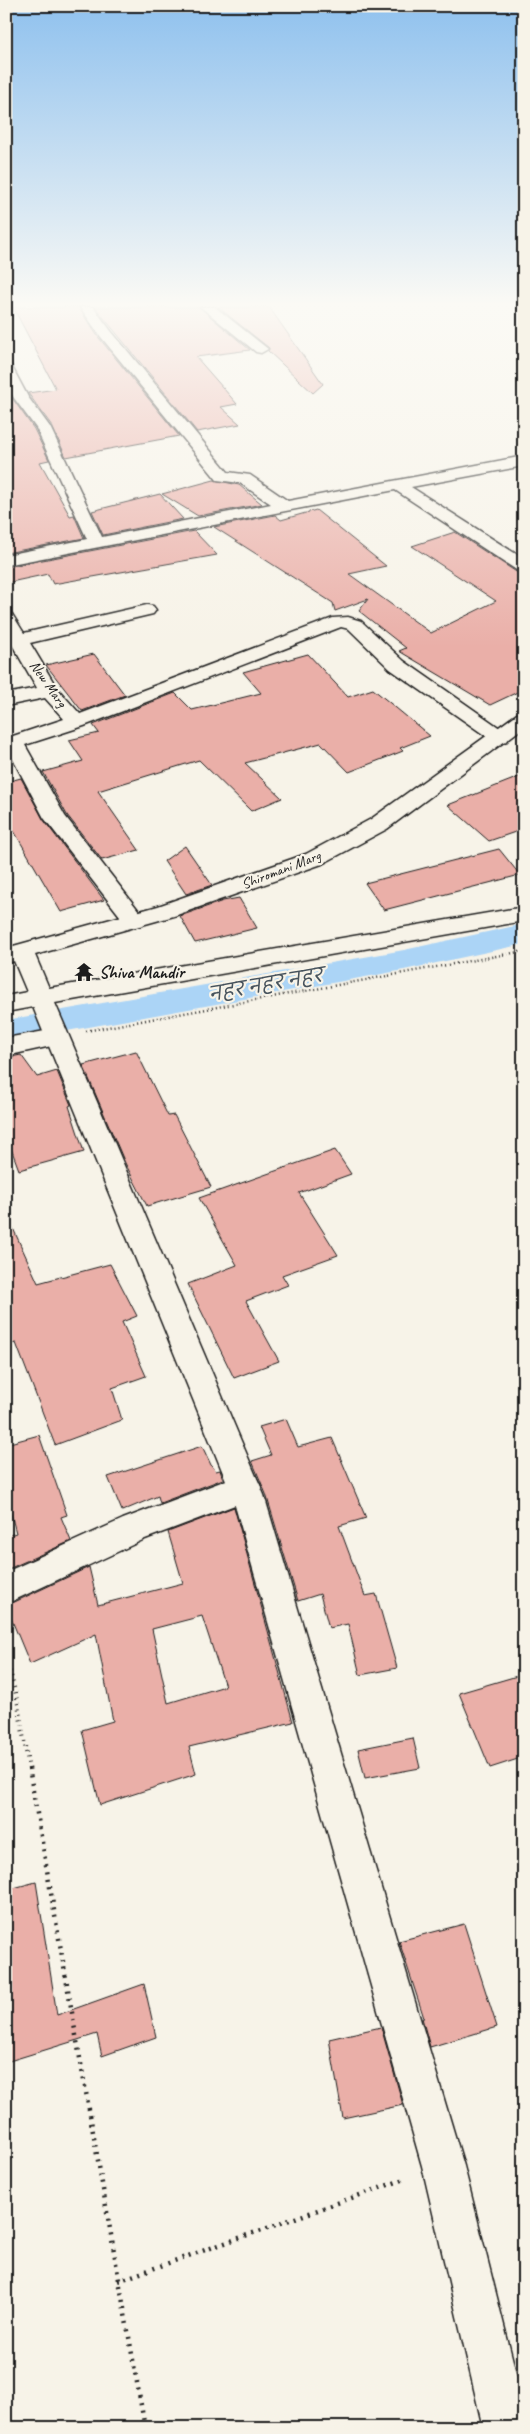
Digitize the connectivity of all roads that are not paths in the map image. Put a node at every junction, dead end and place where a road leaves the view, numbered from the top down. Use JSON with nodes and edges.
{"nodes":[{"id":1,"x":38,"y":421,"type":"edge"},
{"id":2,"x":177,"y":421,"type":"edge"},
{"id":3,"x":524,"y":461,"type":"edge"},
{"id":4,"x":397,"y":485,"type":"junction"},
{"id":5,"x":285,"y":507,"type":"junction"},
{"id":6,"x":97,"y":543,"type":"junction"},
{"id":7,"x":6,"y":560,"type":"edge"},
{"id":8,"x":524,"y":567,"type":"edge"},
{"id":9,"x":147,"y":610,"type":"dead end"},
{"id":10,"x":6,"y":618,"type":"edge"},
{"id":11,"x":19,"y":640,"type":"junction"},
{"id":12,"x":49,"y":691,"type":"junction"},
{"id":13,"x":6,"y":700,"type":"edge"},
{"id":14,"x":524,"y":718,"type":"edge"},
{"id":15,"x":77,"y":722,"type":"junction"},
{"id":16,"x":500,"y":737,"type":"junction"},
{"id":17,"x":524,"y":914,"type":"edge"},
{"id":18,"x":135,"y":920,"type":"junction"},
{"id":19,"x":14,"y":954,"type":"edge"},
{"id":20,"x":6,"y":1004,"type":"edge"},
{"id":21,"x":50,"y":1020,"type":"junction"},
{"id":22,"x":6,"y":1048,"type":"edge"},
{"id":23,"x":245,"y":1487,"type":"junction"},
{"id":24,"x":6,"y":1589,"type":"edge"},
{"id":25,"x":506,"y":2428,"type":"edge"}],
"edges":[{"from":1,"to":6,"type":"street"},
{"from":2,"to":5,"type":"street"},
{"from":3,"to":4,"type":"street"},
{"from":4,"to":5,"type":"street"},
{"from":4,"to":8,"type":"street"},
{"from":5,"to":6,"type":"street"},
{"from":6,"to":7,"type":"street"},
{"from":9,"to":11,"type":"street"},
{"from":10,"to":11,"type":"street","name":"New Marg"},
{"from":11,"to":12,"type":"street","name":"New Marg"},
{"from":12,"to":13,"type":"street"},
{"from":12,"to":15,"type":"street","name":"New Marg"},
{"from":14,"to":16,"type":"street","name":"Shiromani Marg"},
{"from":15,"to":16,"type":"street"},
{"from":15,"to":18,"type":"street"},
{"from":16,"to":18,"type":"street","name":"Shiromani Marg"},
{"from":17,"to":21,"type":"street"},
{"from":18,"to":19,"type":"street","name":"Shiromani Marg"},
{"from":19,"to":21,"type":"street"},
{"from":20,"to":21,"type":"street"},
{"from":21,"to":22,"type":"street"},
{"from":21,"to":23,"type":"street"},
{"from":23,"to":24,"type":"street"},
{"from":23,"to":25,"type":"street"}]}
